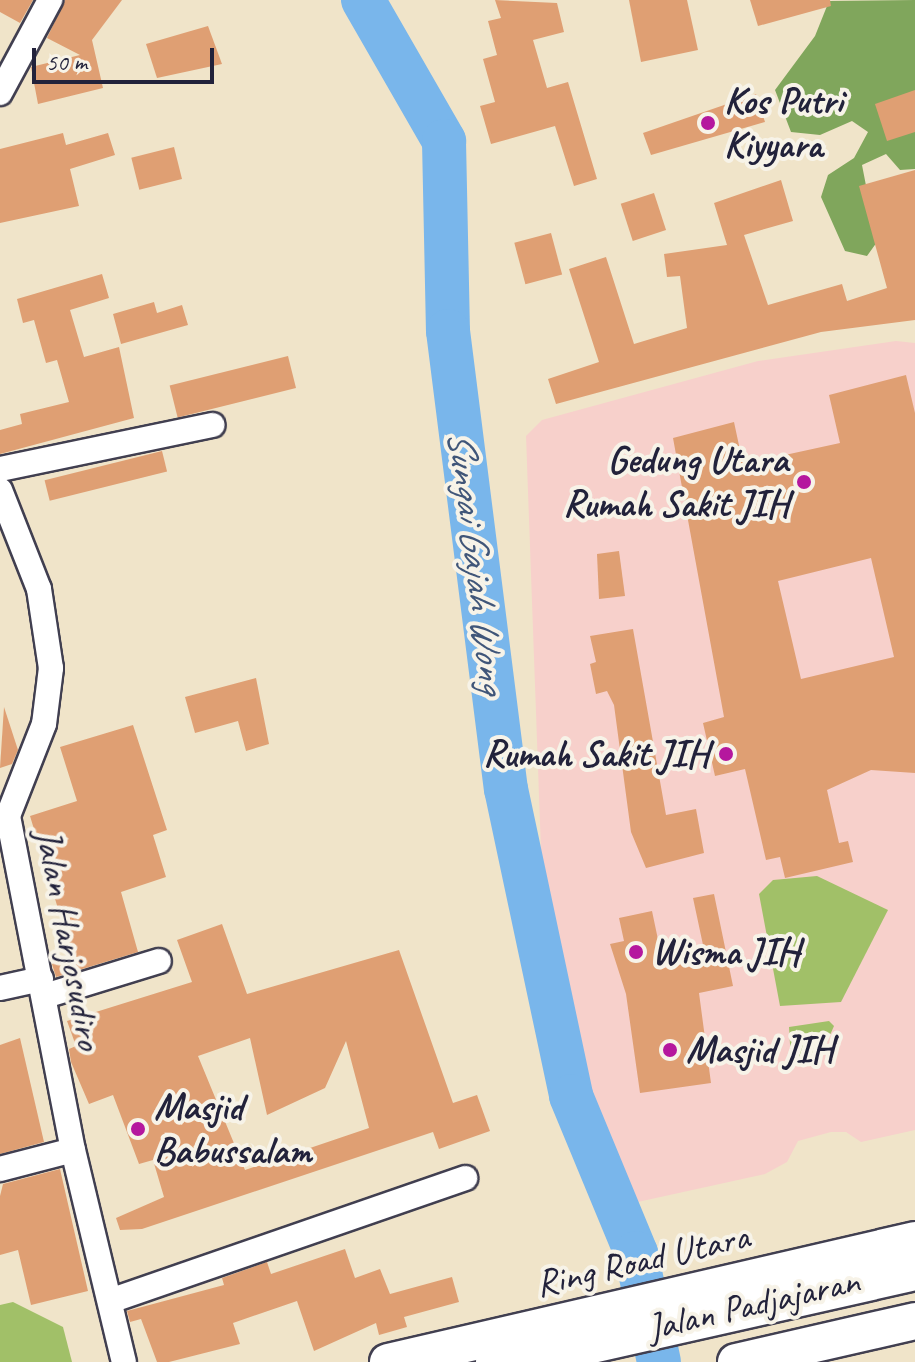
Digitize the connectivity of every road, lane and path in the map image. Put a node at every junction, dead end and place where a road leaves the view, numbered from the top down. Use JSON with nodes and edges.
{"nodes":[{"id":1,"x":50,"y":0,"type":"edge"},
{"id":2,"x":0,"y":93,"type":"edge"},
{"id":3,"x":213,"y":425,"type":"dead end"},
{"id":4,"x":0,"y":469,"type":"edge"},
{"id":5,"x":0,"y":490,"type":"edge"},
{"id":6,"x":4,"y":817,"type":"edge"},
{"id":7,"x":159,"y":961,"type":"dead end"},
{"id":8,"x":43,"y":987,"type":"junction"},
{"id":9,"x":0,"y":988,"type":"edge"},
{"id":10,"x":73,"y":1150,"type":"junction"},
{"id":11,"x":0,"y":1169,"type":"edge"},
{"id":12,"x":465,"y":1178,"type":"dead end"},
{"id":13,"x":915,"y":1240,"type":"edge"},
{"id":14,"x":915,"y":1268,"type":"edge"},
{"id":15,"x":915,"y":1296,"type":"edge"},
{"id":16,"x":110,"y":1301,"type":"junction"},
{"id":17,"x":727,"y":1314,"type":"edge"},
{"id":18,"x":915,"y":1321,"type":"edge"},
{"id":19,"x":593,"y":1341,"type":"edge"},
{"id":20,"x":124,"y":1362,"type":"edge"},
{"id":21,"x":388,"y":1362,"type":"edge"},
{"id":22,"x":498,"y":1362,"type":"edge"}],
"edges":[{"from":1,"to":2,"type":"street"},
{"from":3,"to":4,"type":"street"},
{"from":5,"to":6,"type":"street","name":"Jalan Harjosudiro"},
{"from":6,"to":8,"type":"street","name":"Jalan Harjosudiro"},
{"from":7,"to":8,"type":"street"},
{"from":8,"to":9,"type":"street"},
{"from":8,"to":10,"type":"street","name":"Jalan Harjosudiro"},
{"from":10,"to":11,"type":"street"},
{"from":10,"to":16,"type":"street","name":"Jalan Harjosudiro"},
{"from":12,"to":16,"type":"street"},
{"from":13,"to":17,"type":"street","name":"Ring Road Utara"},
{"from":14,"to":17,"type":"highway","name":"Jalan Padjajaran"},
{"from":15,"to":17,"type":"highway","name":"Jalan Padjajaran"},
{"from":16,"to":20,"type":"street","name":"Jalan Harjosudiro"},
{"from":17,"to":18,"type":"street"},
{"from":17,"to":19,"type":"highway","name":"Jalan Padjajaran"},
{"from":19,"to":21,"type":"street","name":"Ring Road Utara"},
{"from":19,"to":22,"type":"highway","name":"Jalan Padjajaran"}]}
